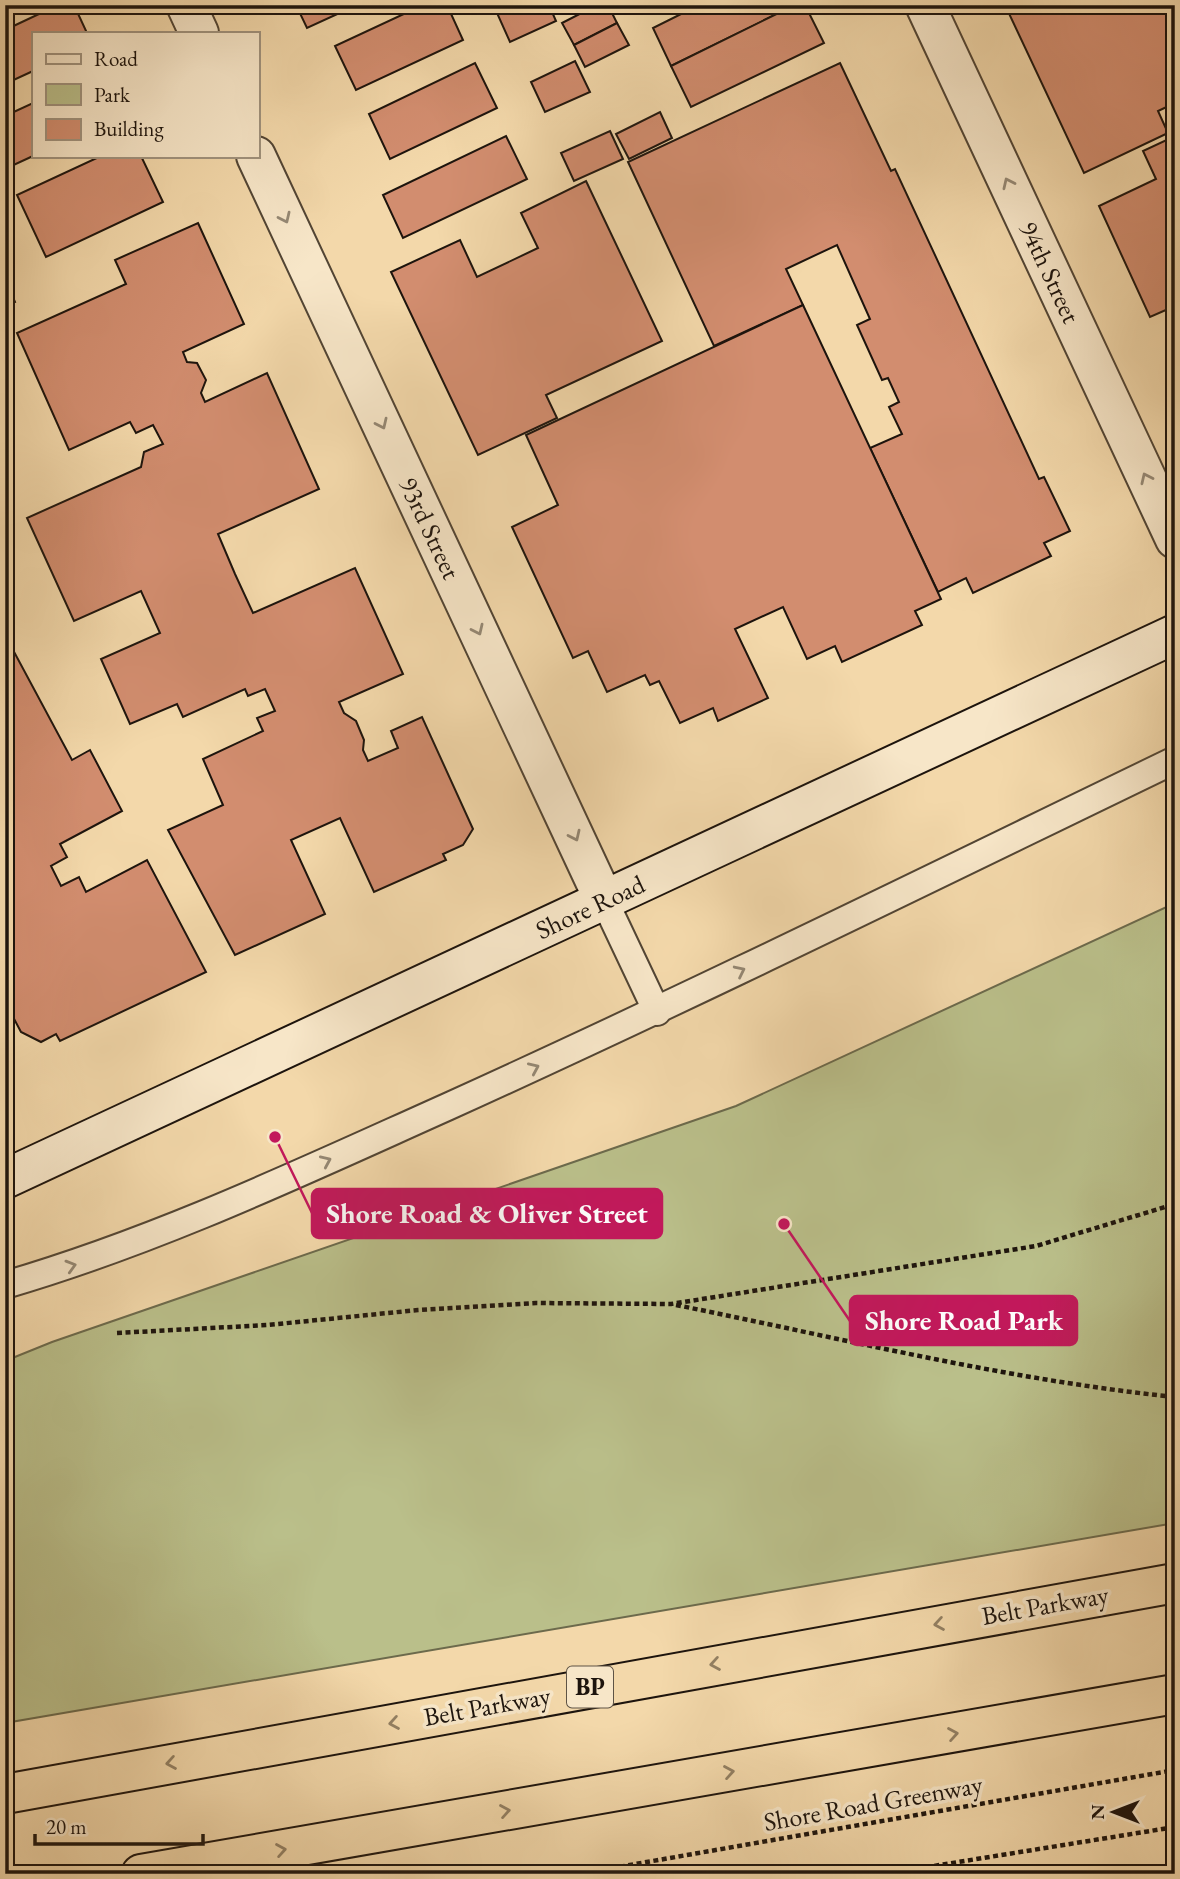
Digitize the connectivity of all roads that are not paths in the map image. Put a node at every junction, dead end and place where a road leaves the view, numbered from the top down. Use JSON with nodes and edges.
{"nodes":[{"id":1,"x":186,"y":5,"type":"edge"},
{"id":2,"x":925,"y":5,"type":"edge"},
{"id":3,"x":199,"y":32,"type":"edge"},
{"id":4,"x":257,"y":158,"type":"edge"},
{"id":5,"x":1175,"y":540,"type":"edge"},
{"id":6,"x":1175,"y":634,"type":"edge"},
{"id":7,"x":1175,"y":760,"type":"edge"},
{"id":8,"x":604,"y":900,"type":"junction"},
{"id":9,"x":657,"y":1012,"type":"junction"},
{"id":10,"x":5,"y":1178,"type":"edge"},
{"id":11,"x":5,"y":1285,"type":"edge"},
{"id":12,"x":1175,"y":1583,"type":"edge"},
{"id":13,"x":1175,"y":1694,"type":"edge"},
{"id":14,"x":5,"y":1794,"type":"edge"},
{"id":15,"x":141,"y":1874,"type":"edge"}],
"edges":[{"from":1,"to":3,"type":"street"},
{"from":5,"to":2,"type":"street","name":"94th Street","one_way":true},
{"from":4,"to":8,"type":"street","name":"93rd Street","one_way":true},
{"from":6,"to":8,"type":"street","name":"Shore Road"},
{"from":9,"to":7,"type":"lane","one_way":true},
{"from":8,"to":9,"type":"lane"},
{"from":8,"to":10,"type":"street","name":"Shore Road"},
{"from":11,"to":9,"type":"lane","one_way":true},
{"from":12,"to":14,"type":"highway","name":"Belt Parkway","number":"BP","one_way":true},
{"from":15,"to":13,"type":"highway","one_way":true}]}
